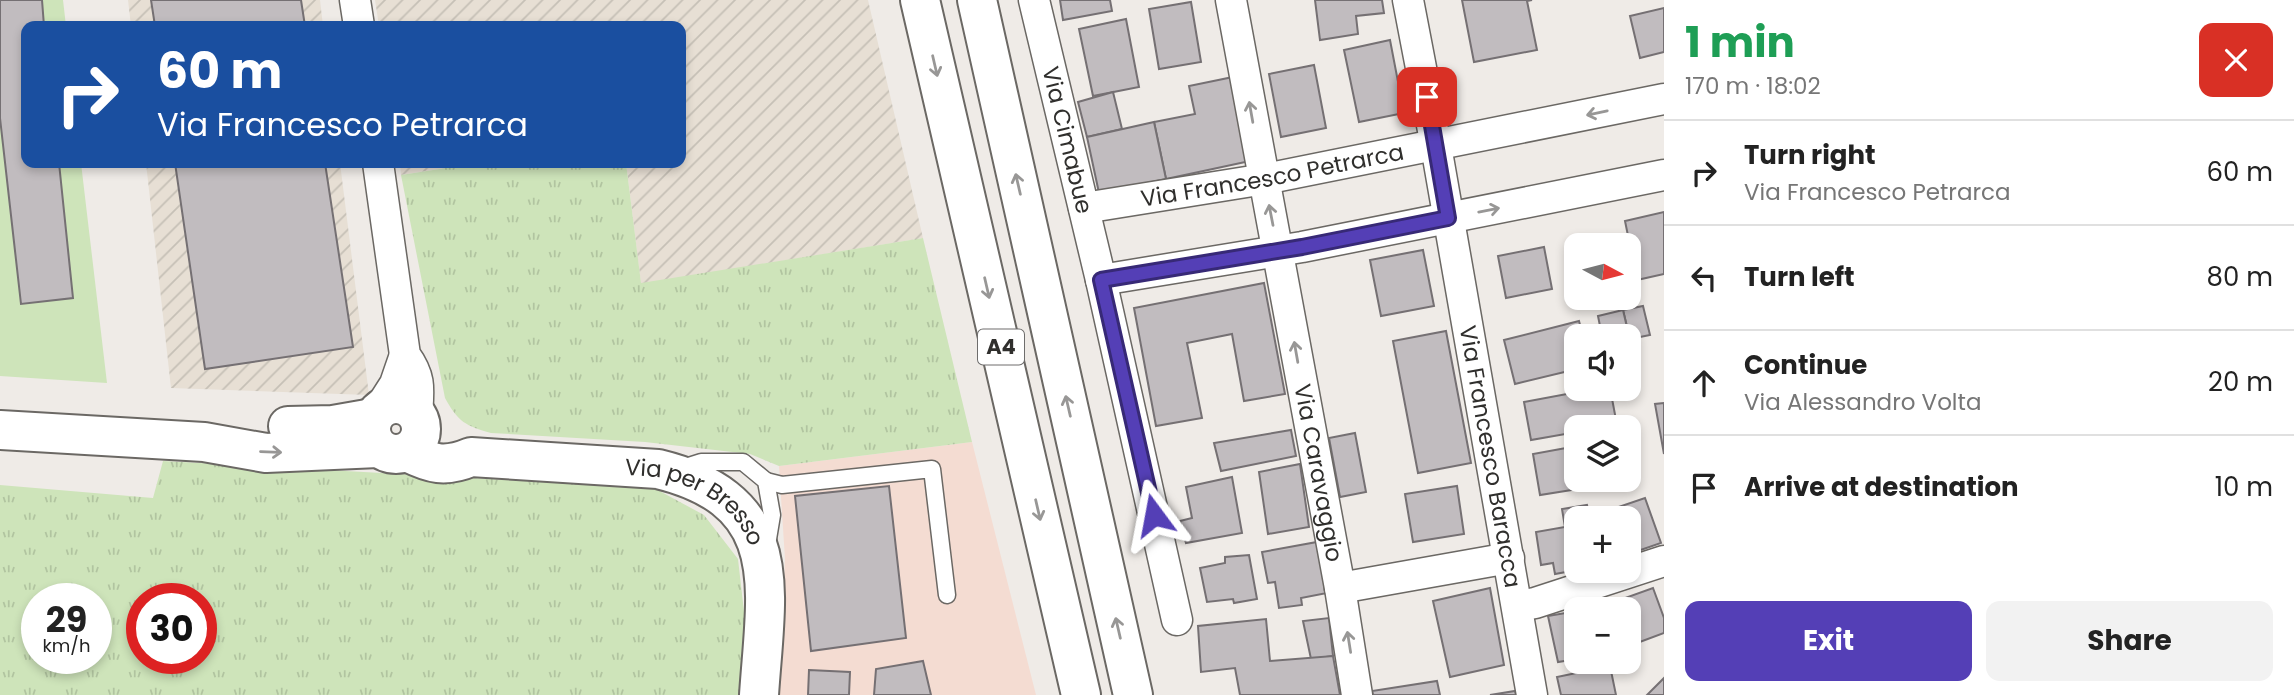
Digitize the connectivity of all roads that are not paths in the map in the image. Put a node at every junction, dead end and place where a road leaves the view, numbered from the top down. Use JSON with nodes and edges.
{"nodes":[{"id":1,"x":355,"y":0,"type":"edge"},
{"id":2,"x":920,"y":0,"type":"edge"},
{"id":3,"x":977,"y":0,"type":"edge"},
{"id":4,"x":1034,"y":0,"type":"edge"},
{"id":5,"x":1231,"y":0,"type":"edge"},
{"id":6,"x":1408,"y":0,"type":"edge"},
{"id":7,"x":358,"y":21,"type":"edge"},
{"id":8,"x":1664,"y":99,"type":"edge"},
{"id":9,"x":1436,"y":146,"type":"junction"},
{"id":10,"x":379,"y":168,"type":"edge"},
{"id":11,"x":1664,"y":175,"type":"edge"},
{"id":12,"x":1265,"y":178,"type":"junction"},
{"id":13,"x":1084,"y":208,"type":"junction"},
{"id":14,"x":1448,"y":218,"type":"junction"},
{"id":15,"x":1278,"y":251,"type":"junction"},
{"id":16,"x":1101,"y":280,"type":"junction"},
{"id":17,"x":396,"y":428,"type":"junction"},
{"id":18,"x":0,"y":430,"type":"edge"},
{"id":19,"x":670,"y":472,"type":"junction"},
{"id":20,"x":766,"y":481,"type":"junction"},
{"id":21,"x":1509,"y":558,"type":"junction"},
{"id":22,"x":1664,"y":561,"type":"edge"},
{"id":23,"x":763,"y":568,"type":"junction"},
{"id":24,"x":1340,"y":588,"type":"junction"},
{"id":25,"x":947,"y":596,"type":"dead end"},
{"id":26,"x":1518,"y":606,"type":"junction"},
{"id":27,"x":1177,"y":620,"type":"dead end"},
{"id":28,"x":759,"y":695,"type":"edge"},
{"id":29,"x":1081,"y":695,"type":"edge"},
{"id":30,"x":1133,"y":695,"type":"edge"},
{"id":31,"x":1357,"y":695,"type":"edge"},
{"id":32,"x":1532,"y":695,"type":"edge"}],
"edges":[{"from":1,"to":7,"type":"street"},
{"from":2,"to":29,"type":"main road","number":"A4","one_way":true},
{"from":30,"to":3,"type":"main road","number":"A4","one_way":true},
{"from":4,"to":13,"type":"street","name":"Via Cimabue"},
{"from":12,"to":5,"type":"street","name":"Via Caravaggio","one_way":true},
{"from":6,"to":9,"type":"street","name":"Via Francesco Baracca"},
{"from":8,"to":9,"type":"street","name":"Via Francesco Petrarca","one_way":true},
{"from":9,"to":12,"type":"street","name":"Via Francesco Petrarca"},
{"from":9,"to":14,"type":"street","name":"Via Francesco Baracca"},
{"from":10,"to":17,"type":"street"},
{"from":14,"to":11,"type":"street","one_way":true},
{"from":12,"to":13,"type":"street","name":"Via Francesco Petrarca"},
{"from":15,"to":12,"type":"street","name":"Via Caravaggio","one_way":true},
{"from":13,"to":16,"type":"street","name":"Via Cimabue"},
{"from":14,"to":15,"type":"street"},
{"from":14,"to":21,"type":"street","name":"Via Francesco Baracca"},
{"from":15,"to":16,"type":"street"},
{"from":24,"to":15,"type":"street","name":"Via Caravaggio","one_way":true},
{"from":16,"to":27,"type":"street","name":"Via Cimabue"},
{"from":17,"to":18,"type":"main road"},
{"from":17,"to":19,"type":"main road","name":"Via per Bresso"},
{"from":19,"to":20,"type":"lane"},
{"from":19,"to":23,"type":"main road","name":"Via per Bresso"},
{"from":20,"to":23,"type":"lane"},
{"from":20,"to":25,"type":"lane"},
{"from":21,"to":24,"type":"street"},
{"from":21,"to":26,"type":"street","name":"Via Francesco Baracca"},
{"from":22,"to":26,"type":"street"},
{"from":23,"to":28,"type":"main road","name":"Via per Bresso"},
{"from":31,"to":24,"type":"street","name":"Via Caravaggio","one_way":true},
{"from":26,"to":32,"type":"street","name":"Via Francesco Baracca"}]}
